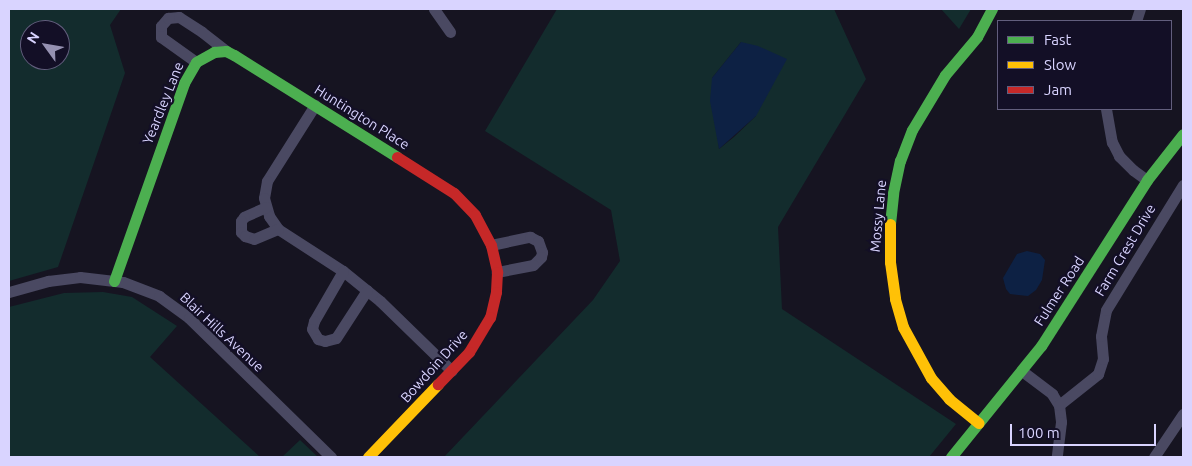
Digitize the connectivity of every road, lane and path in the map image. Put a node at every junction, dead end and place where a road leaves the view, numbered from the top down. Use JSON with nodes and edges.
{"nodes":[{"id":1,"x":434,"y":9,"type":"edge"},
{"id":2,"x":992,"y":9,"type":"edge"},
{"id":3,"x":450,"y":32,"type":"dead end"},
{"id":4,"x":226,"y":51,"type":"junction"},
{"id":5,"x":196,"y":62,"type":"junction"},
{"id":6,"x":315,"y":105,"type":"junction"},
{"id":7,"x":1106,"y":110,"type":"edge"},
{"id":8,"x":1183,"y":134,"type":"edge"},
{"id":9,"x":1147,"y":180,"type":"junction"},
{"id":10,"x":1183,"y":185,"type":"edge"},
{"id":11,"x":266,"y":207,"type":"junction"},
{"id":12,"x":278,"y":229,"type":"junction"},
{"id":13,"x":491,"y":245,"type":"junction"},
{"id":14,"x":343,"y":271,"type":"junction"},
{"id":15,"x":496,"y":277,"type":"junction"},
{"id":16,"x":114,"y":281,"type":"junction"},
{"id":17,"x":366,"y":290,"type":"junction"},
{"id":18,"x":9,"y":292,"type":"edge"},
{"id":19,"x":452,"y":371,"type":"junction"},
{"id":20,"x":1022,"y":371,"type":"junction"},
{"id":21,"x":1059,"y":405,"type":"junction"},
{"id":22,"x":1183,"y":414,"type":"edge"},
{"id":23,"x":980,"y":423,"type":"junction"},
{"id":24,"x":331,"y":457,"type":"edge"},
{"id":25,"x":368,"y":457,"type":"edge"},
{"id":26,"x":951,"y":457,"type":"edge"},
{"id":27,"x":1057,"y":457,"type":"edge"},
{"id":28,"x":1154,"y":457,"type":"edge"}],
"edges":[{"from":1,"to":3,"type":"street"},
{"from":2,"to":23,"type":"street","name":"Mossy Lane"},
{"from":4,"to":5,"type":"street"},
{"from":4,"to":5,"type":"street","name":"Yeardley Lane"},
{"from":4,"to":6,"type":"street","name":"Huntington Place"},
{"from":5,"to":16,"type":"street","name":"Yeardley Lane"},
{"from":6,"to":11,"type":"street"},
{"from":6,"to":13,"type":"street","name":"Huntington Place"},
{"from":7,"to":9,"type":"street"},
{"from":8,"to":9,"type":"street","name":"Fulmer Road"},
{"from":9,"to":20,"type":"street","name":"Fulmer Road"},
{"from":10,"to":21,"type":"street","name":"Farm Crest Drive"},
{"from":11,"to":12,"type":"street"},
{"from":11,"to":12,"type":"street"},
{"from":12,"to":14,"type":"street"},
{"from":13,"to":15,"type":"street","name":"Huntington Place"},
{"from":13,"to":15,"type":"street"},
{"from":14,"to":17,"type":"street"},
{"from":14,"to":17,"type":"street"},
{"from":15,"to":19,"type":"street","name":"Bowdoin Drive"},
{"from":16,"to":18,"type":"street","name":"Blair Hills Avenue"},
{"from":16,"to":24,"type":"street","name":"Blair Hills Avenue"},
{"from":17,"to":19,"type":"street"},
{"from":19,"to":25,"type":"street","name":"Bowdoin Drive"},
{"from":20,"to":21,"type":"street"},
{"from":20,"to":23,"type":"street","name":"Fulmer Road"},
{"from":21,"to":27,"type":"street"},
{"from":22,"to":28,"type":"street"},
{"from":23,"to":26,"type":"street","name":"Fulmer Road"}]}
